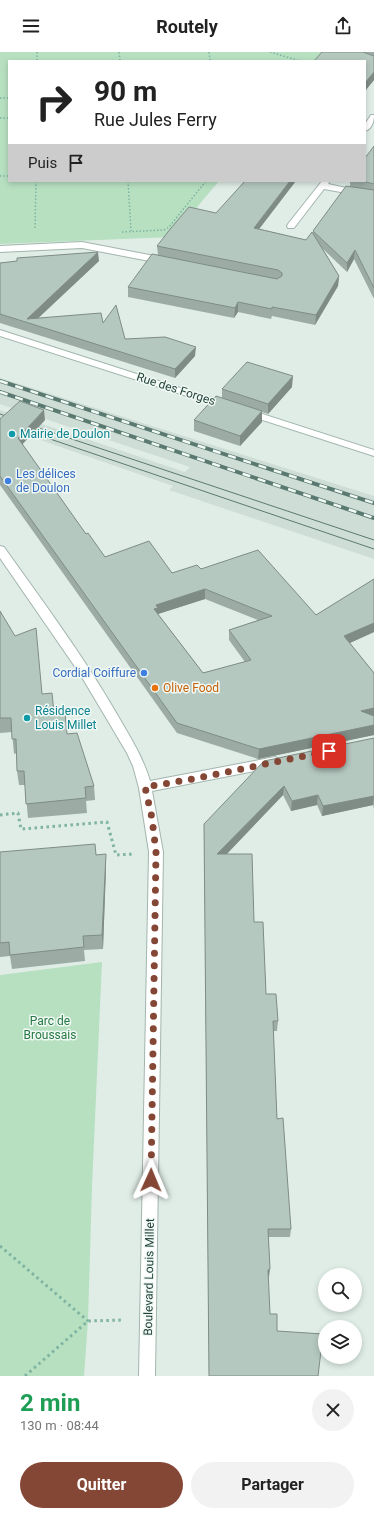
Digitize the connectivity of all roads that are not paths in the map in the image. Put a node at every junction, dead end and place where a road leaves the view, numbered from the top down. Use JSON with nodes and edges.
{"nodes":[{"id":1,"x":374,"y":117,"type":"edge"},
{"id":2,"x":366,"y":128,"type":"edge"},
{"id":3,"x":325,"y":183,"type":"edge"},
{"id":4,"x":374,"y":196,"type":"edge"},
{"id":5,"x":291,"y":226,"type":"dead end"},
{"id":6,"x":0,"y":249,"type":"edge"},
{"id":7,"x":175,"y":264,"type":"edge"},
{"id":8,"x":0,"y":333,"type":"edge"},
{"id":9,"x":374,"y":453,"type":"edge"},
{"id":10,"x":0,"y":550,"type":"edge"},
{"id":11,"x":283,"y":760,"type":"edge"},
{"id":12,"x":145,"y":787,"type":"junction"},
{"id":13,"x":147,"y":1376,"type":"edge"}],
"edges":[{"from":1,"to":2,"type":"street"},
{"from":3,"to":4,"type":"street"},
{"from":3,"to":5,"type":"street"},
{"from":6,"to":7,"type":"street"},
{"from":8,"to":9,"type":"street","name":"Rue des Forges"},
{"from":10,"to":12,"type":"street","name":"Boulevard Louis Millet"},
{"from":11,"to":12,"type":"street"},
{"from":12,"to":13,"type":"street","name":"Boulevard Louis Millet"}]}
